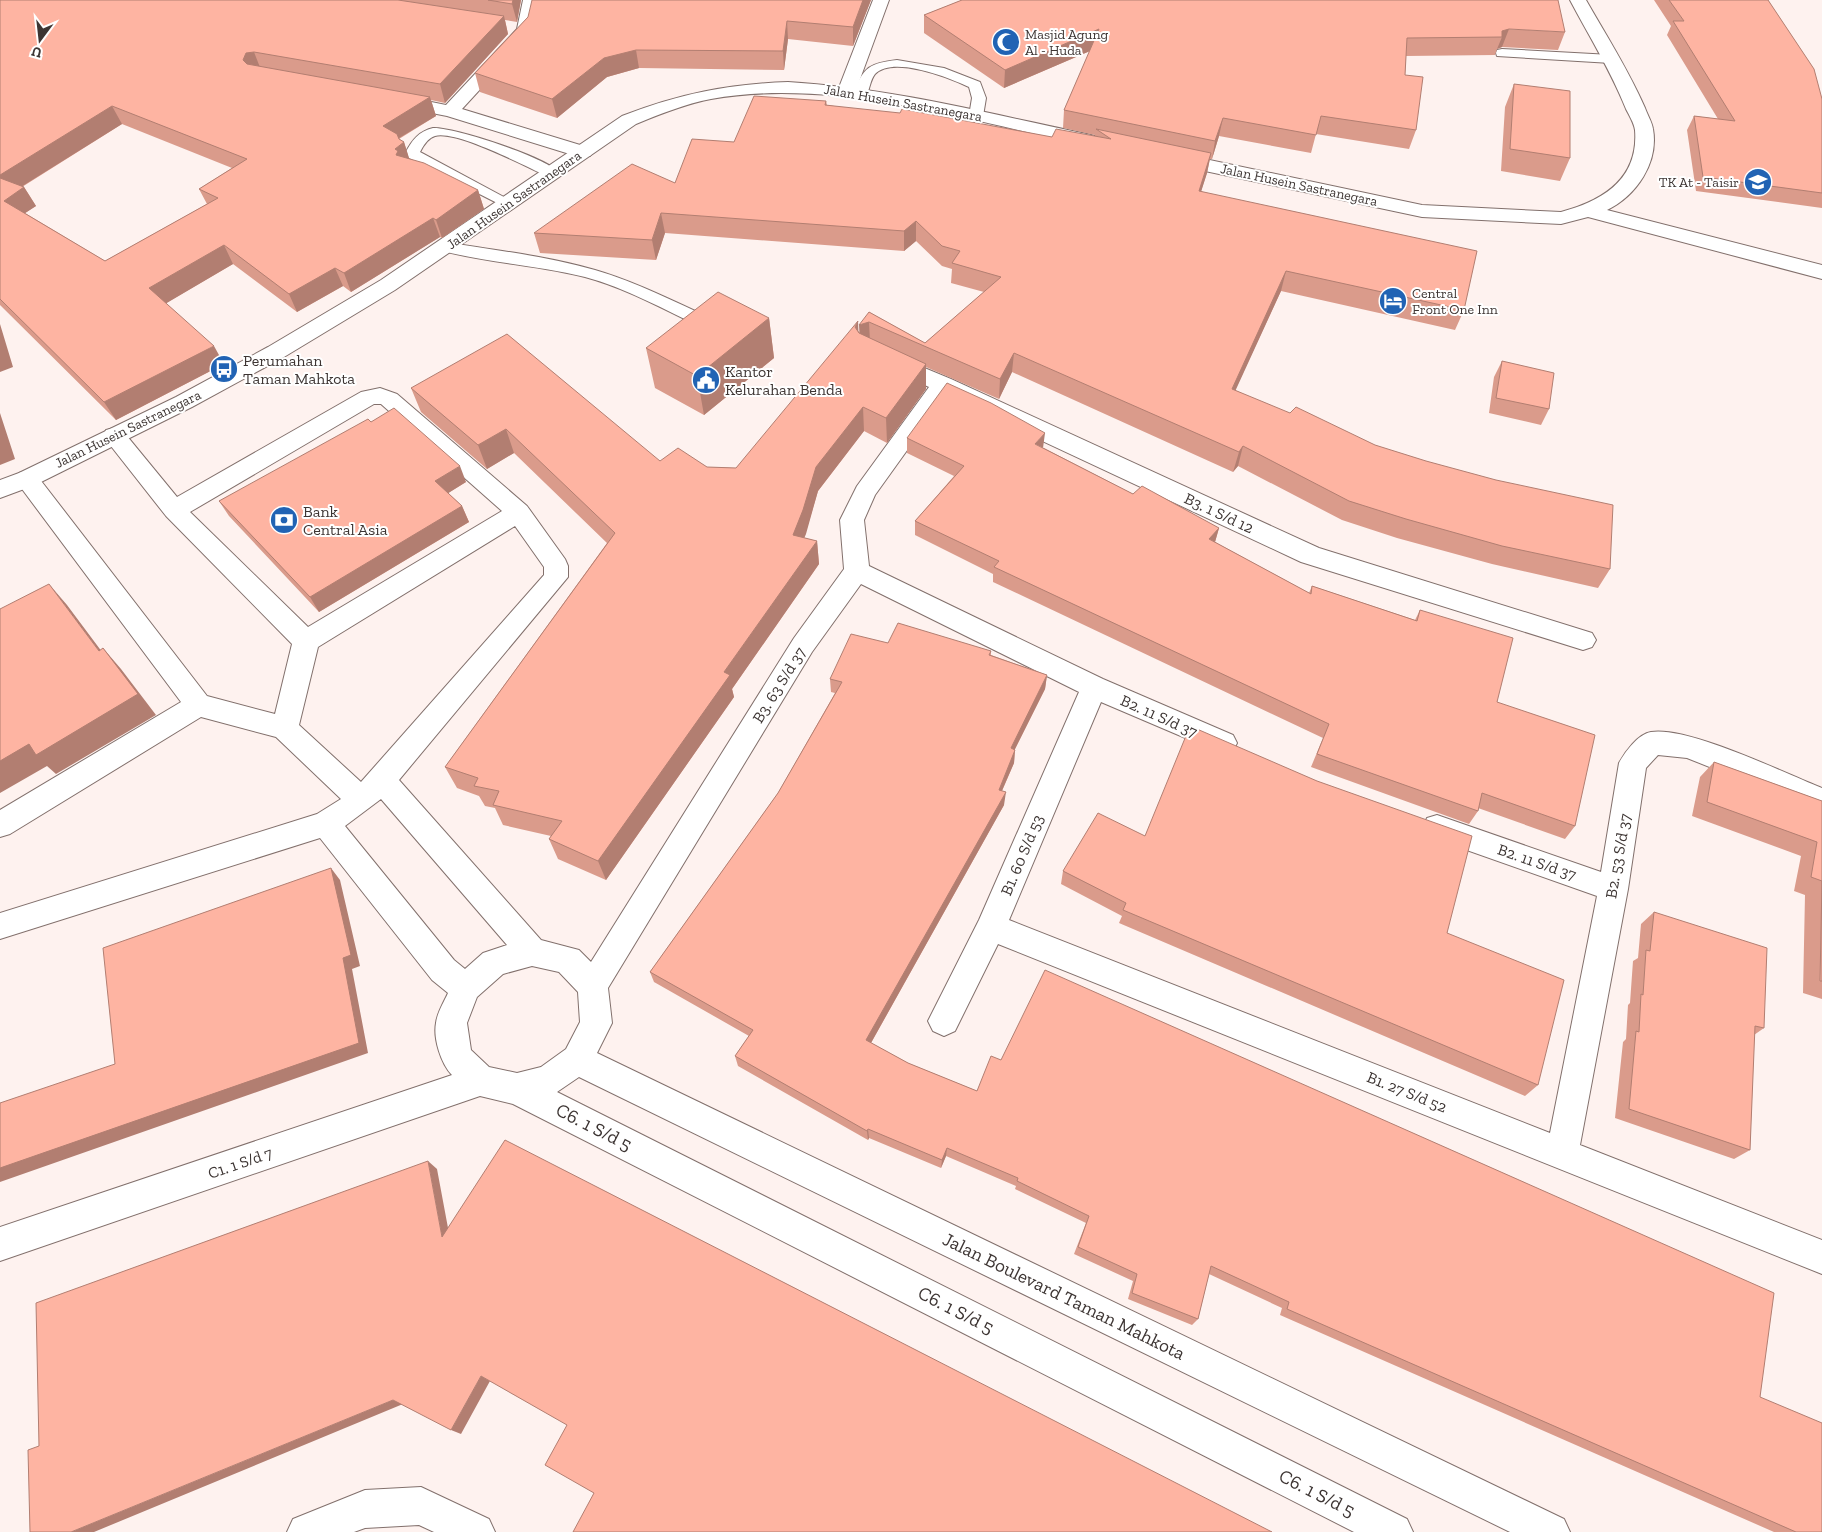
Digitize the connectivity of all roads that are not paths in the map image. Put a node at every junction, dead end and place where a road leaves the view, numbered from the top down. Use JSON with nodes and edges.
{"nodes":[{"id":1,"x":531,"y":0,"type":"edge"},
{"id":2,"x":881,"y":0,"type":"edge"},
{"id":3,"x":1578,"y":0,"type":"edge"},
{"id":4,"x":1502,"y":53,"type":"edge"},
{"id":5,"x":1610,"y":59,"type":"junction"},
{"id":6,"x":854,"y":92,"type":"junction"},
{"id":7,"x":377,"y":97,"type":"edge"},
{"id":8,"x":450,"y":112,"type":"junction"},
{"id":9,"x":976,"y":116,"type":"junction"},
{"id":10,"x":1112,"y":145,"type":"edge"},
{"id":11,"x":583,"y":152,"type":"junction"},
{"id":12,"x":1151,"y":154,"type":"edge"},
{"id":13,"x":552,"y":173,"type":"junction"},
{"id":14,"x":508,"y":203,"type":"junction"},
{"id":15,"x":1588,"y":211,"type":"junction"},
{"id":16,"x":444,"y":248,"type":"junction"},
{"id":17,"x":1822,"y":272,"type":"edge"},
{"id":18,"x":709,"y":324,"type":"edge"},
{"id":19,"x":869,"y":351,"type":"edge"},
{"id":20,"x":943,"y":384,"type":"junction"},
{"id":21,"x":114,"y":436,"type":"junction"},
{"id":22,"x":27,"y":478,"type":"junction"},
{"id":23,"x":0,"y":489,"type":"edge"},
{"id":24,"x":174,"y":510,"type":"junction"},
{"id":25,"x":519,"y":512,"type":"junction"},
{"id":26,"x":857,"y":571,"type":"junction"},
{"id":27,"x":1583,"y":640,"type":"dead end"},
{"id":28,"x":306,"y":641,"type":"junction"},
{"id":29,"x":1094,"y":687,"type":"junction"},
{"id":30,"x":198,"y":705,"type":"junction"},
{"id":31,"x":285,"y":728,"type":"junction"},
{"id":32,"x":1248,"y":754,"type":"edge"},
{"id":33,"x":382,"y":780,"type":"junction"},
{"id":34,"x":361,"y":800,"type":"junction"},
{"id":35,"x":1822,"y":800,"type":"edge"},
{"id":36,"x":1415,"y":819,"type":"edge"},
{"id":37,"x":326,"y":824,"type":"junction"},
{"id":38,"x":0,"y":825,"type":"edge"},
{"id":39,"x":1612,"y":889,"type":"junction"},
{"id":40,"x":0,"y":926,"type":"edge"},
{"id":41,"x":991,"y":927,"type":"junction"},
{"id":42,"x":532,"y":952,"type":"junction"},
{"id":43,"x":593,"y":986,"type":"junction"},
{"id":44,"x":465,"y":988,"type":"junction"},
{"id":45,"x":944,"y":1021,"type":"dead end"},
{"id":46,"x":577,"y":1060,"type":"junction"},
{"id":47,"x":480,"y":1081,"type":"junction"},
{"id":48,"x":517,"y":1088,"type":"junction"},
{"id":49,"x":1562,"y":1153,"type":"junction"},
{"id":50,"x":0,"y":1244,"type":"edge"},
{"id":51,"x":1822,"y":1257,"type":"edge"},
{"id":52,"x":306,"y":1532,"type":"edge"},
{"id":53,"x":476,"y":1532,"type":"edge"},
{"id":54,"x":1394,"y":1532,"type":"edge"},
{"id":55,"x":1551,"y":1532,"type":"edge"}],
"edges":[{"from":1,"to":8,"type":"street"},
{"from":2,"to":6,"type":"street"},
{"from":3,"to":5,"type":"street","name":"Jalan Husein Sastranegara"},
{"from":4,"to":5,"type":"lane"},
{"from":5,"to":15,"type":"street","name":"Jalan Husein Sastranegara"},
{"from":6,"to":9,"type":"street","name":"Jalan Husein Sastranegara"},
{"from":6,"to":9,"type":"lane"},
{"from":6,"to":11,"type":"street","name":"Jalan Husein Sastranegara"},
{"from":7,"to":8,"type":"street"},
{"from":8,"to":11,"type":"street"},
{"from":9,"to":10,"type":"street","name":"Jalan Husein Sastranegara"},
{"from":11,"to":13,"type":"street","name":"Jalan Husein Sastranegara"},
{"from":12,"to":15,"type":"street","name":"Jalan Husein Sastranegara"},
{"from":13,"to":14,"type":"street","name":"Jalan Husein Sastranegara"},
{"from":13,"to":14,"type":"lane"},
{"from":14,"to":16,"type":"street","name":"Jalan Husein Sastranegara"},
{"from":15,"to":17,"type":"street"},
{"from":16,"to":18,"type":"lane"},
{"from":16,"to":21,"type":"street","name":"Jalan Husein Sastranegara"},
{"from":19,"to":20,"type":"street","name":"B3. 1 S/d 12"},
{"from":20,"to":26,"type":"street"},
{"from":20,"to":27,"type":"street","name":"B3. 1 S/d 12"},
{"from":21,"to":22,"type":"street","name":"Jalan Husein Sastranegara"},
{"from":21,"to":24,"type":"street"},
{"from":22,"to":23,"type":"street","name":"Jalan Husein Sastranegara"},
{"from":22,"to":30,"type":"street"},
{"from":24,"to":25,"type":"street"},
{"from":24,"to":28,"type":"street"},
{"from":25,"to":28,"type":"street"},
{"from":25,"to":33,"type":"street"},
{"from":26,"to":29,"type":"street","name":"B2. 11 S/d 37"},
{"from":26,"to":43,"type":"street","name":"B3. 63 S/d 37"},
{"from":28,"to":31,"type":"street"},
{"from":29,"to":32,"type":"street","name":"B2. 11 S/d 37"},
{"from":29,"to":41,"type":"street","name":"B1. 60 S/d 53"},
{"from":30,"to":31,"type":"street"},
{"from":30,"to":38,"type":"street"},
{"from":31,"to":34,"type":"street"},
{"from":33,"to":34,"type":"street"},
{"from":33,"to":42,"type":"street"},
{"from":34,"to":37,"type":"street"},
{"from":35,"to":39,"type":"street","name":"B2. 53 S/d 37"},
{"from":36,"to":39,"type":"street","name":"B2. 11 S/d 37"},
{"from":37,"to":40,"type":"street"},
{"from":37,"to":44,"type":"street"},
{"from":39,"to":49,"type":"street","name":"B2. 53 S/d 37"},
{"from":41,"to":45,"type":"street","name":"B1. 60 S/d 53"},
{"from":41,"to":49,"type":"street","name":"B1. 27 S/d 52"},
{"from":42,"to":43,"type":"street"},
{"from":42,"to":44,"type":"street"},
{"from":43,"to":46,"type":"street"},
{"from":44,"to":47,"type":"street"},
{"from":46,"to":48,"type":"street"},
{"from":46,"to":55,"type":"street","name":"Jalan Boulevard Taman Mahkota"},
{"from":47,"to":48,"type":"street"},
{"from":47,"to":50,"type":"street","name":"C1. 1 S/d 7"},
{"from":48,"to":54,"type":"street","name":"C6. 1 S/d 5"},
{"from":49,"to":51,"type":"street","name":"B1. 27 S/d 52"},
{"from":52,"to":53,"type":"street"}]}
